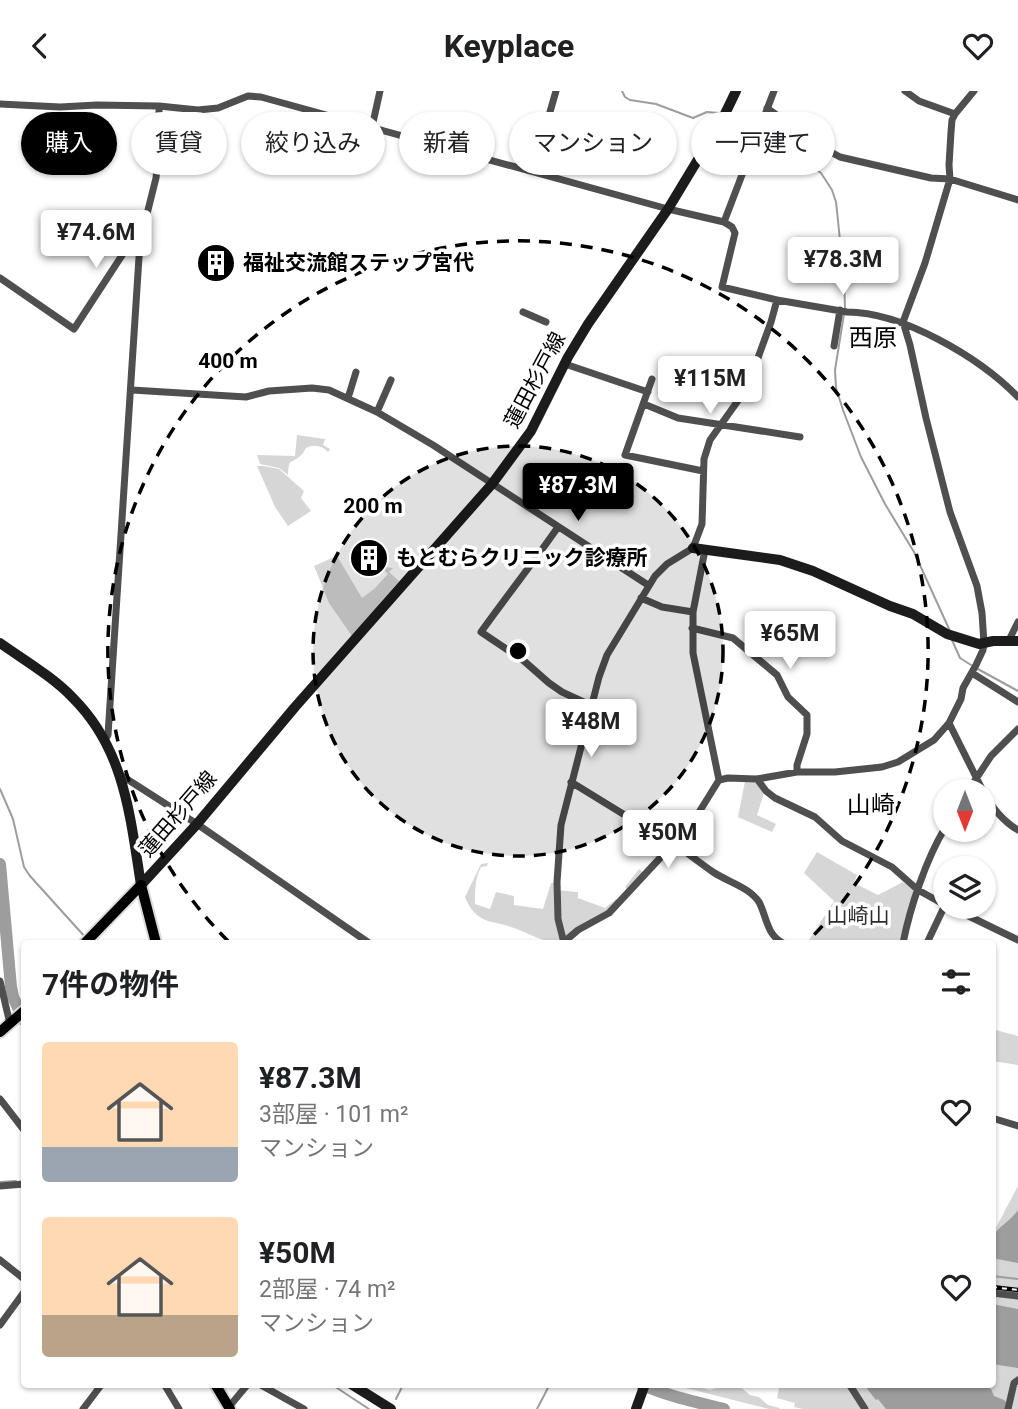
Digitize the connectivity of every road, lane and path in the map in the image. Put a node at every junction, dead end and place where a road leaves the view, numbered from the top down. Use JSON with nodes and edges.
{"nodes":[{"id":1,"x":380,"y":91,"type":"edge"},
{"id":2,"x":556,"y":91,"type":"edge"},
{"id":3,"x":736,"y":91,"type":"edge"},
{"id":4,"x":774,"y":91,"type":"edge"},
{"id":5,"x":905,"y":91,"type":"edge"},
{"id":6,"x":974,"y":91,"type":"edge"},
{"id":7,"x":0,"y":104,"type":"edge"},
{"id":8,"x":159,"y":106,"type":"junction"},
{"id":9,"x":767,"y":108,"type":"junction"},
{"id":10,"x":316,"y":112,"type":"edge"},
{"id":11,"x":375,"y":112,"type":"edge"},
{"id":12,"x":550,"y":112,"type":"edge"},
{"id":13,"x":726,"y":112,"type":"edge"},
{"id":14,"x":766,"y":112,"type":"edge"},
{"id":15,"x":955,"y":114,"type":"junction"},
{"id":16,"x":385,"y":131,"type":"edge"},
{"id":17,"x":509,"y":164,"type":"edge"},
{"id":18,"x":691,"y":171,"type":"edge"},
{"id":19,"x":547,"y":175,"type":"edge"},
{"id":20,"x":742,"y":175,"type":"edge"},
{"id":21,"x":950,"y":180,"type":"junction"},
{"id":22,"x":1018,"y":200,"type":"edge"},
{"id":23,"x":668,"y":209,"type":"junction"},
{"id":24,"x":724,"y":222,"type":"junction"},
{"id":25,"x":143,"y":229,"type":"junction"},
{"id":26,"x":0,"y":278,"type":"edge"},
{"id":27,"x":777,"y":300,"type":"junction"},
{"id":28,"x":840,"y":310,"type":"junction"},
{"id":29,"x":523,"y":312,"type":"dead end"},
{"id":30,"x":546,"y":322,"type":"dead end"},
{"id":31,"x":903,"y":322,"type":"junction"},
{"id":32,"x":834,"y":346,"type":"dead end"},
{"id":33,"x":565,"y":364,"type":"junction"},
{"id":34,"x":356,"y":372,"type":"dead end"},
{"id":35,"x":652,"y":379,"type":"dead end"},
{"id":36,"x":391,"y":380,"type":"dead end"},
{"id":37,"x":132,"y":390,"type":"junction"},
{"id":38,"x":648,"y":392,"type":"junction"},
{"id":39,"x":1018,"y":397,"type":"edge"},
{"id":40,"x":348,"y":398,"type":"junction"},
{"id":41,"x":644,"y":404,"type":"junction"},
{"id":42,"x":377,"y":412,"type":"junction"},
{"id":43,"x":721,"y":425,"type":"junction"},
{"id":44,"x":800,"y":437,"type":"dead end"},
{"id":45,"x":703,"y":471,"type":"junction"},
{"id":46,"x":492,"y":484,"type":"junction"},
{"id":47,"x":558,"y":527,"type":"junction"},
{"id":48,"x":693,"y":548,"type":"junction"},
{"id":49,"x":705,"y":550,"type":"junction"},
{"id":50,"x":648,"y":586,"type":"junction"},
{"id":51,"x":641,"y":599,"type":"junction"},
{"id":52,"x":692,"y":612,"type":"junction"},
{"id":53,"x":1018,"y":622,"type":"edge"},
{"id":54,"x":692,"y":628,"type":"junction"},
{"id":55,"x":1013,"y":641,"type":"edge"},
{"id":56,"x":0,"y":643,"type":"edge"},
{"id":57,"x":984,"y":643,"type":"junction"},
{"id":58,"x":972,"y":673,"type":"junction"},
{"id":59,"x":1018,"y":702,"type":"edge"},
{"id":60,"x":590,"y":705,"type":"junction"},
{"id":61,"x":949,"y":723,"type":"junction"},
{"id":62,"x":1018,"y":729,"type":"edge"},
{"id":63,"x":105,"y":740,"type":"junction"},
{"id":64,"x":797,"y":772,"type":"junction"},
{"id":65,"x":119,"y":774,"type":"junction"},
{"id":66,"x":976,"y":778,"type":"joint"},
{"id":67,"x":757,"y":779,"type":"junction"},
{"id":68,"x":719,"y":780,"type":"junction"},
{"id":69,"x":571,"y":782,"type":"junction"},
{"id":70,"x":996,"y":810,"type":"edge"},
{"id":71,"x":197,"y":824,"type":"junction"},
{"id":72,"x":1018,"y":830,"type":"edge"},
{"id":73,"x":938,"y":842,"type":"edge"},
{"id":74,"x":673,"y":843,"type":"junction"},
{"id":75,"x":141,"y":885,"type":"junction"},
{"id":76,"x":918,"y":890,"type":"junction"},
{"id":77,"x":933,"y":898,"type":"edge"},
{"id":78,"x":939,"y":919,"type":"edge"},
{"id":79,"x":977,"y":919,"type":"edge"},
{"id":80,"x":88,"y":940,"type":"edge"},
{"id":81,"x":155,"y":940,"type":"edge"},
{"id":82,"x":365,"y":940,"type":"edge"},
{"id":83,"x":563,"y":940,"type":"edge"},
{"id":84,"x":567,"y":940,"type":"edge"},
{"id":85,"x":776,"y":940,"type":"edge"},
{"id":86,"x":904,"y":940,"type":"edge"},
{"id":87,"x":929,"y":940,"type":"edge"},
{"id":88,"x":1018,"y":940,"type":"edge"},
{"id":89,"x":0,"y":981,"type":"edge"},
{"id":90,"x":21,"y":1014,"type":"edge"},
{"id":91,"x":11,"y":1023,"type":"junction"},
{"id":92,"x":0,"y":1032,"type":"edge"},
{"id":93,"x":0,"y":1099,"type":"edge"},
{"id":94,"x":996,"y":1119,"type":"edge"},
{"id":95,"x":21,"y":1126,"type":"edge"},
{"id":96,"x":1018,"y":1126,"type":"edge"},
{"id":97,"x":21,"y":1184,"type":"edge"},
{"id":98,"x":0,"y":1186,"type":"edge"},
{"id":99,"x":0,"y":1260,"type":"edge"},
{"id":100,"x":21,"y":1277,"type":"edge"},
{"id":101,"x":996,"y":1293,"type":"edge"},
{"id":102,"x":21,"y":1296,"type":"edge"},
{"id":103,"x":1018,"y":1296,"type":"edge"},
{"id":104,"x":2,"y":1319,"type":"edge"},
{"id":105,"x":1018,"y":1380,"type":"edge"},
{"id":106,"x":99,"y":1388,"type":"edge"},
{"id":107,"x":166,"y":1388,"type":"edge"},
{"id":108,"x":217,"y":1388,"type":"edge"},
{"id":109,"x":245,"y":1388,"type":"edge"},
{"id":110,"x":266,"y":1388,"type":"edge"},
{"id":111,"x":357,"y":1388,"type":"edge"},
{"id":112,"x":643,"y":1388,"type":"edge"},
{"id":113,"x":852,"y":1388,"type":"edge"},
{"id":114,"x":1008,"y":1405,"type":"edge"},
{"id":115,"x":229,"y":1408,"type":"edge"},
{"id":116,"x":83,"y":1409,"type":"edge"},
{"id":117,"x":179,"y":1409,"type":"edge"},
{"id":118,"x":304,"y":1409,"type":"edge"},
{"id":119,"x":391,"y":1409,"type":"edge"},
{"id":120,"x":636,"y":1409,"type":"edge"},
{"id":121,"x":865,"y":1409,"type":"edge"}],
"edges":[{"from":1,"to":11,"type":"street"},
{"from":2,"to":12,"type":"street"},
{"from":3,"to":13,"type":"main road","name":"蓮田杉戸線"},
{"from":4,"to":9,"type":"street"},
{"from":5,"to":15,"type":"street"},
{"from":6,"to":15,"type":"street"},
{"from":7,"to":8,"type":"street"},
{"from":8,"to":10,"type":"street"},
{"from":8,"to":25,"type":"street"},
{"from":9,"to":14,"type":"street"},
{"from":9,"to":21,"type":"street"},
{"from":15,"to":21,"type":"street"},
{"from":16,"to":17,"type":"street"},
{"from":18,"to":23,"type":"main road","name":"蓮田杉戸線"},
{"from":19,"to":23,"type":"street"},
{"from":20,"to":24,"type":"street"},
{"from":21,"to":22,"type":"street"},
{"from":21,"to":31,"type":"street"},
{"from":23,"to":24,"type":"street"},
{"from":23,"to":33,"type":"main road","name":"蓮田杉戸線"},
{"from":24,"to":27,"type":"street"},
{"from":25,"to":26,"type":"street"},
{"from":25,"to":37,"type":"street"},
{"from":27,"to":28,"type":"street"},
{"from":27,"to":43,"type":"street"},
{"from":28,"to":31,"type":"street"},
{"from":28,"to":32,"type":"street"},
{"from":29,"to":30,"type":"street"},
{"from":31,"to":39,"type":"street"},
{"from":31,"to":57,"type":"street"},
{"from":33,"to":38,"type":"street"},
{"from":33,"to":46,"type":"main road","name":"蓮田杉戸線"},
{"from":34,"to":40,"type":"street"},
{"from":35,"to":38,"type":"street"},
{"from":36,"to":42,"type":"street"},
{"from":37,"to":40,"type":"street"},
{"from":37,"to":63,"type":"street"},
{"from":38,"to":41,"type":"street"},
{"from":40,"to":42,"type":"street"},
{"from":41,"to":43,"type":"street"},
{"from":41,"to":45,"type":"street"},
{"from":42,"to":46,"type":"street"},
{"from":43,"to":44,"type":"street"},
{"from":43,"to":45,"type":"street"},
{"from":45,"to":48,"type":"street"},
{"from":46,"to":47,"type":"street"},
{"from":46,"to":71,"type":"main road","name":"蓮田杉戸線"},
{"from":47,"to":50,"type":"street"},
{"from":47,"to":60,"type":"street"},
{"from":48,"to":49,"type":"main road"},
{"from":48,"to":50,"type":"street"},
{"from":49,"to":52,"type":"street"},
{"from":49,"to":57,"type":"main road"},
{"from":50,"to":51,"type":"street"},
{"from":51,"to":52,"type":"street"},
{"from":51,"to":60,"type":"street"},
{"from":52,"to":54,"type":"street"},
{"from":53,"to":55,"type":"street"},
{"from":54,"to":64,"type":"street"},
{"from":54,"to":68,"type":"street"},
{"from":55,"to":57,"type":"main road"},
{"from":56,"to":63,"type":"main road"},
{"from":57,"to":58,"type":"street"},
{"from":58,"to":59,"type":"street"},
{"from":58,"to":61,"type":"street"},
{"from":60,"to":69,"type":"street"},
{"from":61,"to":64,"type":"street"},
{"from":61,"to":66,"type":"street"},
{"from":62,"to":66,"type":"street"},
{"from":63,"to":65,"type":"main road"},
{"from":64,"to":67,"type":"street"},
{"from":65,"to":71,"type":"street"},
{"from":65,"to":75,"type":"main road"},
{"from":67,"to":68,"type":"street"},
{"from":67,"to":76,"type":"street"},
{"from":68,"to":74,"type":"street"},
{"from":69,"to":74,"type":"street"},
{"from":69,"to":83,"type":"street"},
{"from":70,"to":72,"type":"street"},
{"from":71,"to":75,"type":"main road","name":"蓮田杉戸線"},
{"from":71,"to":82,"type":"street"},
{"from":73,"to":76,"type":"street"},
{"from":74,"to":84,"type":"street"},
{"from":74,"to":85,"type":"street"},
{"from":75,"to":80,"type":"main road"},
{"from":75,"to":81,"type":"main road"},
{"from":76,"to":77,"type":"street"},
{"from":76,"to":86,"type":"street"},
{"from":78,"to":87,"type":"street"},
{"from":79,"to":88,"type":"street"},
{"from":89,"to":91,"type":"street"},
{"from":90,"to":91,"type":"main road"},
{"from":91,"to":92,"type":"main road"},
{"from":93,"to":95,"type":"street"},
{"from":94,"to":96,"type":"street"},
{"from":97,"to":98,"type":"street"},
{"from":99,"to":100,"type":"street"},
{"from":101,"to":103,"type":"street"},
{"from":102,"to":104,"type":"street"},
{"from":105,"to":114,"type":"street"},
{"from":106,"to":116,"type":"street"},
{"from":107,"to":117,"type":"street"},
{"from":108,"to":115,"type":"main road"},
{"from":109,"to":115,"type":"street"},
{"from":110,"to":118,"type":"street"},
{"from":111,"to":119,"type":"main road"},
{"from":112,"to":120,"type":"main road"},
{"from":113,"to":121,"type":"street"}]}
